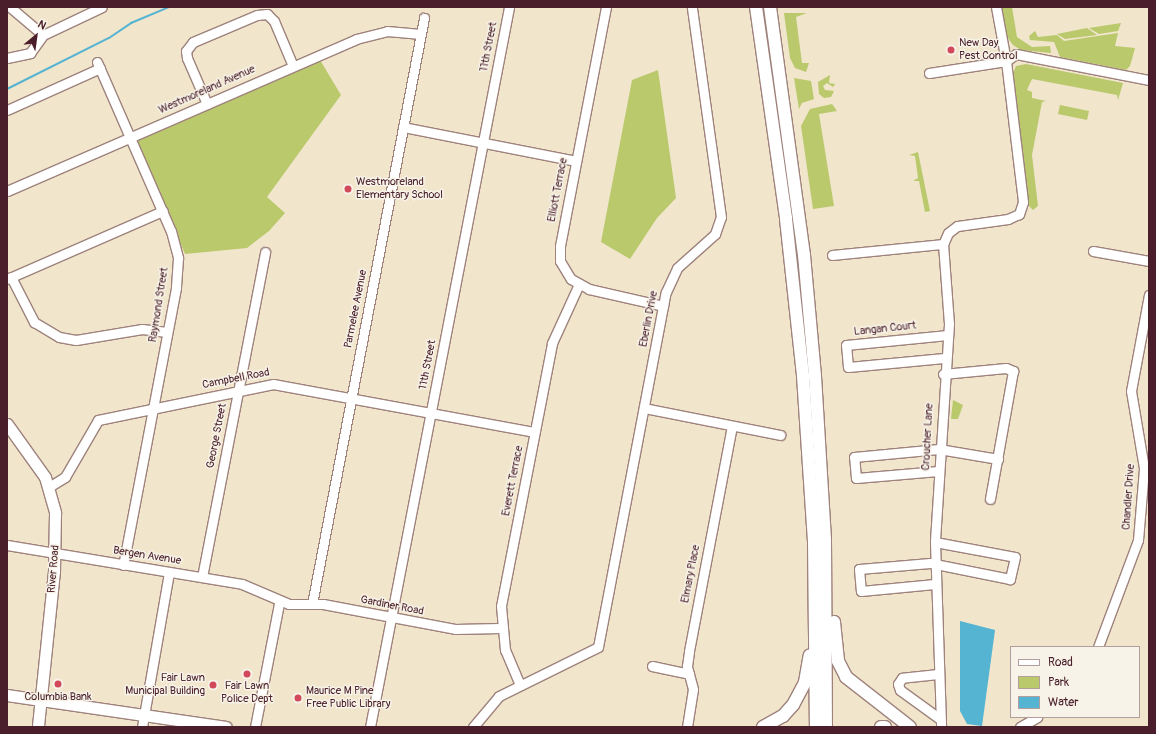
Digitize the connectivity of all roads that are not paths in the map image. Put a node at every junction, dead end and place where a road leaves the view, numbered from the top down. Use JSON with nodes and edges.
{"nodes":[{"id":1,"x":10,"y":7,"type":"edge"},
{"id":2,"x":102,"y":7,"type":"edge"},
{"id":3,"x":509,"y":7,"type":"edge"},
{"id":4,"x":606,"y":7,"type":"edge"},
{"id":5,"x":692,"y":7,"type":"edge"},
{"id":6,"x":756,"y":7,"type":"edge"},
{"id":7,"x":770,"y":7,"type":"edge"},
{"id":8,"x":996,"y":7,"type":"edge"},
{"id":9,"x":424,"y":18,"type":"dead end"},
{"id":10,"x":421,"y":34,"type":"junction"},
{"id":11,"x":43,"y":35,"type":"junction"},
{"id":12,"x":7,"y":58,"type":"edge"},
{"id":13,"x":1006,"y":61,"type":"junction"},
{"id":14,"x":293,"y":66,"type":"junction"},
{"id":15,"x":929,"y":73,"type":"dead end"},
{"id":16,"x":1149,"y":80,"type":"edge"},
{"id":17,"x":207,"y":104,"type":"junction"},
{"id":18,"x":7,"y":110,"type":"edge"},
{"id":19,"x":403,"y":127,"type":"junction"},
{"id":20,"x":130,"y":137,"type":"junction"},
{"id":21,"x":482,"y":143,"type":"junction"},
{"id":22,"x":576,"y":161,"type":"junction"},
{"id":23,"x":7,"y":191,"type":"edge"},
{"id":24,"x":163,"y":211,"type":"junction"},
{"id":25,"x":942,"y":244,"type":"junction"},
{"id":26,"x":1092,"y":251,"type":"dead end"},
{"id":27,"x":264,"y":252,"type":"dead end"},
{"id":28,"x":832,"y":255,"type":"dead end"},
{"id":29,"x":1149,"y":261,"type":"edge"},
{"id":30,"x":9,"y":278,"type":"edge"},
{"id":31,"x":579,"y":284,"type":"junction"},
{"id":32,"x":1149,"y":295,"type":"edge"},
{"id":33,"x":663,"y":306,"type":"junction"},
{"id":34,"x":1147,"y":316,"type":"edge"},
{"id":35,"x":167,"y":332,"type":"junction"},
{"id":36,"x":948,"y":335,"type":"junction"},
{"id":37,"x":944,"y":358,"type":"junction"},
{"id":38,"x":943,"y":374,"type":"junction"},
{"id":39,"x":238,"y":390,"type":"junction"},
{"id":40,"x":352,"y":396,"type":"junction"},
{"id":41,"x":153,"y":408,"type":"junction"},
{"id":42,"x":644,"y":408,"type":"junction"},
{"id":43,"x":431,"y":412,"type":"junction"},
{"id":44,"x":7,"y":424,"type":"edge"},
{"id":45,"x":732,"y":426,"type":"junction"},
{"id":46,"x":534,"y":432,"type":"junction"},
{"id":47,"x":780,"y":435,"type":"dead end"},
{"id":48,"x":939,"y":449,"type":"junction"},
{"id":49,"x":1146,"y":449,"type":"edge"},
{"id":50,"x":998,"y":459,"type":"junction"},
{"id":51,"x":938,"y":471,"type":"junction"},
{"id":52,"x":49,"y":487,"type":"junction"},
{"id":53,"x":990,"y":498,"type":"dead end"},
{"id":54,"x":824,"y":515,"type":"junction"},
{"id":55,"x":935,"y":542,"type":"junction"},
{"id":56,"x":7,"y":545,"type":"edge"},
{"id":57,"x":55,"y":553,"type":"junction"},
{"id":58,"x":122,"y":564,"type":"junction"},
{"id":59,"x":935,"y":564,"type":"junction"},
{"id":60,"x":169,"y":572,"type":"junction"},
{"id":61,"x":202,"y":577,"type":"junction"},
{"id":62,"x":815,"y":582,"type":"junction"},
{"id":63,"x":936,"y":584,"type":"junction"},
{"id":64,"x":279,"y":603,"type":"junction"},
{"id":65,"x":312,"y":604,"type":"junction"},
{"id":66,"x":391,"y":618,"type":"junction"},
{"id":67,"x":500,"y":628,"type":"junction"},
{"id":68,"x":1098,"y":646,"type":"edge"},
{"id":69,"x":652,"y":666,"type":"dead end"},
{"id":70,"x":689,"y":674,"type":"junction"},
{"id":71,"x":938,"y":674,"type":"junction"},
{"id":72,"x":520,"y":685,"type":"junction"},
{"id":73,"x":7,"y":694,"type":"edge"},
{"id":74,"x":42,"y":699,"type":"junction"},
{"id":75,"x":144,"y":714,"type":"junction"},
{"id":76,"x":1035,"y":718,"type":"edge"},
{"id":77,"x":942,"y":724,"type":"edge"},
{"id":78,"x":38,"y":727,"type":"edge"},
{"id":79,"x":142,"y":727,"type":"edge"},
{"id":80,"x":223,"y":727,"type":"edge"},
{"id":81,"x":226,"y":727,"type":"edge"},
{"id":82,"x":255,"y":727,"type":"edge"},
{"id":83,"x":370,"y":727,"type":"edge"},
{"id":84,"x":473,"y":727,"type":"edge"},
{"id":85,"x":687,"y":727,"type":"edge"},
{"id":86,"x":763,"y":727,"type":"edge"},
{"id":87,"x":816,"y":727,"type":"edge"},
{"id":88,"x":826,"y":727,"type":"edge"},
{"id":89,"x":882,"y":727,"type":"edge"},
{"id":90,"x":886,"y":727,"type":"edge"},
{"id":91,"x":910,"y":727,"type":"edge"},
{"id":92,"x":1020,"y":727,"type":"edge"}],
"edges":[{"from":1,"to":11,"type":"street"},
{"from":2,"to":11,"type":"street"},
{"from":3,"to":21,"type":"street","name":"11th Street"},
{"from":4,"to":22,"type":"street","name":"Elliott Terrace"},
{"from":5,"to":33,"type":"street","name":"Eberlin Drive"},
{"from":6,"to":62,"type":"highway"},
{"from":7,"to":54,"type":"highway"},
{"from":8,"to":13,"type":"street"},
{"from":9,"to":10,"type":"street","name":"Parmelee Avenue"},
{"from":10,"to":14,"type":"street","name":"Westmoreland Avenue"},
{"from":10,"to":19,"type":"street","name":"Parmelee Avenue"},
{"from":11,"to":12,"type":"street"},
{"from":13,"to":15,"type":"street"},
{"from":13,"to":16,"type":"street"},
{"from":13,"to":25,"type":"street"},
{"from":14,"to":17,"type":"street","name":"Westmoreland Avenue"},
{"from":14,"to":17,"type":"street"},
{"from":17,"to":20,"type":"street","name":"Westmoreland Avenue"},
{"from":18,"to":20,"type":"street","name":"Raymond Street"},
{"from":19,"to":21,"type":"street"},
{"from":19,"to":40,"type":"street","name":"Parmelee Avenue"},
{"from":20,"to":23,"type":"street","name":"Westmoreland Avenue"},
{"from":20,"to":24,"type":"street","name":"Raymond Street"},
{"from":21,"to":22,"type":"street"},
{"from":21,"to":43,"type":"street","name":"11th Street"},
{"from":22,"to":31,"type":"street","name":"Elliott Terrace"},
{"from":24,"to":30,"type":"street"},
{"from":24,"to":35,"type":"street","name":"Raymond Street"},
{"from":25,"to":28,"type":"street"},
{"from":25,"to":36,"type":"street","name":"Croucher Lane"},
{"from":26,"to":29,"type":"street"},
{"from":27,"to":39,"type":"street","name":"George Street"},
{"from":30,"to":35,"type":"street"},
{"from":31,"to":33,"type":"street","name":"Elliott Terrace"},
{"from":31,"to":46,"type":"street","name":"Everett Terrace"},
{"from":32,"to":34,"type":"street","name":"Chandler Drive"},
{"from":33,"to":42,"type":"street","name":"Eberlin Drive"},
{"from":34,"to":49,"type":"street","name":"Chandler Drive"},
{"from":35,"to":41,"type":"street","name":"Raymond Street"},
{"from":36,"to":37,"type":"street","name":"Croucher Lane"},
{"from":36,"to":37,"type":"street","name":"Langan Court"},
{"from":37,"to":38,"type":"street","name":"Croucher Lane"},
{"from":38,"to":48,"type":"street","name":"Croucher Lane"},
{"from":38,"to":50,"type":"street"},
{"from":39,"to":40,"type":"street","name":"Campbell Road"},
{"from":39,"to":41,"type":"street","name":"Campbell Road"},
{"from":39,"to":61,"type":"street","name":"George Street"},
{"from":40,"to":43,"type":"street","name":"Campbell Road"},
{"from":40,"to":65,"type":"street","name":"Parmelee Avenue"},
{"from":41,"to":52,"type":"street","name":"Campbell Road"},
{"from":41,"to":58,"type":"street","name":"Raymond Street"},
{"from":42,"to":45,"type":"street"},
{"from":42,"to":72,"type":"street","name":"Eberlin Drive"},
{"from":43,"to":46,"type":"street","name":"Campbell Road"},
{"from":43,"to":66,"type":"street","name":"11th Street"},
{"from":44,"to":52,"type":"main road","name":"River Road"},
{"from":45,"to":47,"type":"street"},
{"from":45,"to":70,"type":"street","name":"Elmary Place"},
{"from":46,"to":67,"type":"street","name":"Everett Terrace"},
{"from":48,"to":50,"type":"street"},
{"from":48,"to":51,"type":"street","name":"Croucher Lane"},
{"from":48,"to":51,"type":"street"},
{"from":49,"to":68,"type":"street","name":"Chandler Drive"},
{"from":50,"to":53,"type":"street"},
{"from":51,"to":55,"type":"street","name":"Croucher Lane"},
{"from":52,"to":57,"type":"main road","name":"River Road"},
{"from":54,"to":88,"type":"highway"},
{"from":54,"to":91,"type":"highway"},
{"from":55,"to":59,"type":"street","name":"Croucher Lane"},
{"from":55,"to":59,"type":"street"},
{"from":56,"to":57,"type":"street","name":"Bergen Avenue"},
{"from":57,"to":58,"type":"street","name":"Bergen Avenue"},
{"from":57,"to":74,"type":"main road","name":"River Road"},
{"from":58,"to":60,"type":"street","name":"Bergen Avenue"},
{"from":59,"to":63,"type":"street","name":"Croucher Lane"},
{"from":59,"to":63,"type":"street"},
{"from":60,"to":61,"type":"street","name":"Bergen Avenue"},
{"from":60,"to":75,"type":"street"},
{"from":61,"to":64,"type":"street","name":"Bergen Avenue"},
{"from":62,"to":86,"type":"highway"},
{"from":62,"to":87,"type":"highway"},
{"from":63,"to":71,"type":"street","name":"Croucher Lane"},
{"from":64,"to":65,"type":"street","name":"Gardiner Road"},
{"from":64,"to":82,"type":"street"},
{"from":65,"to":66,"type":"street","name":"Gardiner Road"},
{"from":66,"to":67,"type":"street","name":"Gardiner Road"},
{"from":66,"to":83,"type":"street","name":"11th Street"},
{"from":67,"to":72,"type":"street","name":"Everett Terrace"},
{"from":69,"to":70,"type":"street"},
{"from":70,"to":85,"type":"street","name":"Elmary Place"},
{"from":71,"to":77,"type":"street","name":"Croucher Lane"},
{"from":71,"to":77,"type":"street"},
{"from":72,"to":84,"type":"street"},
{"from":73,"to":74,"type":"main road"},
{"from":74,"to":75,"type":"main road"},
{"from":74,"to":78,"type":"main road","name":"River Road"},
{"from":75,"to":79,"type":"street"},
{"from":75,"to":80,"type":"main road"},
{"from":76,"to":92,"type":"street"},
{"from":80,"to":81,"type":"main road"},
{"from":89,"to":90,"type":"highway"}]}
